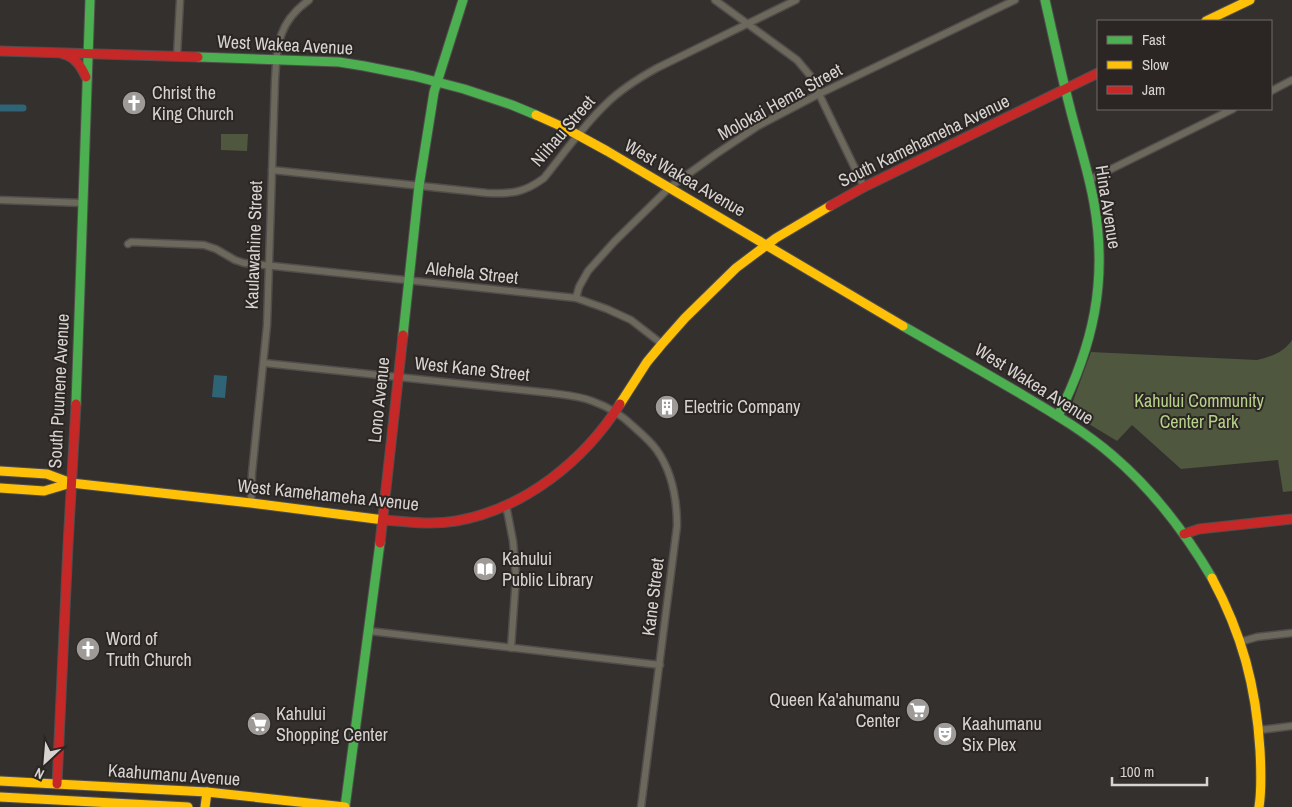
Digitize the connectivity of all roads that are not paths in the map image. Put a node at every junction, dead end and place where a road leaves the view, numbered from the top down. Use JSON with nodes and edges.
{"nodes":[{"id":1,"x":90,"y":0,"type":"edge"},
{"id":2,"x":180,"y":0,"type":"edge"},
{"id":3,"x":309,"y":0,"type":"edge"},
{"id":4,"x":463,"y":0,"type":"edge"},
{"id":5,"x":715,"y":0,"type":"edge"},
{"id":6,"x":796,"y":0,"type":"edge"},
{"id":7,"x":1015,"y":0,"type":"edge"},
{"id":8,"x":1045,"y":0,"type":"edge"},
{"id":9,"x":1250,"y":0,"type":"edge"},
{"id":10,"x":1208,"y":20,"type":"edge"},
{"id":11,"x":747,"y":23,"type":"junction"},
{"id":12,"x":0,"y":50,"type":"edge"},
{"id":13,"x":51,"y":51,"type":"junction"},
{"id":14,"x":88,"y":53,"type":"junction"},
{"id":15,"x":177,"y":56,"type":"junction"},
{"id":16,"x":276,"y":59,"type":"junction"},
{"id":17,"x":1097,"y":73,"type":"edge"},
{"id":18,"x":1292,"y":80,"type":"edge"},
{"id":19,"x":88,"y":82,"type":"junction"},
{"id":20,"x":437,"y":82,"type":"junction"},
{"id":21,"x":1065,"y":89,"type":"junction"},
{"id":22,"x":1272,"y":90,"type":"edge"},
{"id":23,"x":819,"y":94,"type":"junction"},
{"id":24,"x":1232,"y":110,"type":"edge"},
{"id":25,"x":579,"y":135,"type":"junction"},
{"id":26,"x":272,"y":170,"type":"junction"},
{"id":27,"x":1089,"y":180,"type":"junction"},
{"id":28,"x":419,"y":186,"type":"junction"},
{"id":29,"x":670,"y":187,"type":"junction"},
{"id":30,"x":864,"y":188,"type":"junction"},
{"id":31,"x":0,"y":200,"type":"edge"},
{"id":32,"x":83,"y":203,"type":"junction"},
{"id":33,"x":128,"y":244,"type":"dead end"},
{"id":34,"x":768,"y":245,"type":"junction"},
{"id":35,"x":268,"y":266,"type":"junction"},
{"id":36,"x":409,"y":282,"type":"junction"},
{"id":37,"x":576,"y":298,"type":"junction"},
{"id":38,"x":662,"y":344,"type":"junction"},
{"id":39,"x":264,"y":363,"type":"junction"},
{"id":40,"x":398,"y":376,"type":"junction"},
{"id":41,"x":615,"y":411,"type":"junction"},
{"id":42,"x":1058,"y":416,"type":"junction"},
{"id":43,"x":0,"y":471,"type":"edge"},
{"id":44,"x":71,"y":483,"type":"junction"},
{"id":45,"x":0,"y":488,"type":"edge"},
{"id":46,"x":251,"y":503,"type":"junction"},
{"id":47,"x":506,"y":505,"type":"junction"},
{"id":48,"x":1292,"y":519,"type":"edge"},
{"id":49,"x":384,"y":520,"type":"junction"},
{"id":50,"x":1184,"y":534,"type":"junction"},
{"id":51,"x":369,"y":631,"type":"junction"},
{"id":52,"x":1292,"y":633,"type":"edge"},
{"id":53,"x":1240,"y":642,"type":"junction"},
{"id":54,"x":511,"y":648,"type":"junction"},
{"id":55,"x":660,"y":665,"type":"junction"},
{"id":56,"x":1292,"y":726,"type":"edge"},
{"id":57,"x":1259,"y":730,"type":"junction"},
{"id":58,"x":0,"y":781,"type":"edge"},
{"id":59,"x":57,"y":784,"type":"junction"},
{"id":60,"x":207,"y":792,"type":"junction"},
{"id":61,"x":0,"y":797,"type":"edge"},
{"id":62,"x":55,"y":800,"type":"junction"},
{"id":63,"x":188,"y":807,"type":"edge"},
{"id":64,"x":205,"y":807,"type":"edge"},
{"id":65,"x":345,"y":807,"type":"edge"},
{"id":66,"x":640,"y":807,"type":"edge"},
{"id":67,"x":1259,"y":807,"type":"edge"}],
"edges":[{"from":1,"to":14,"type":"street","name":"South Puunene Avenue"},
{"from":2,"to":15,"type":"street"},
{"from":3,"to":16,"type":"street","name":"Kaulawahine Street"},
{"from":4,"to":20,"type":"street","name":"Lono Avenue"},
{"from":5,"to":11,"type":"street"},
{"from":6,"to":11,"type":"street","name":"Niihau Street"},
{"from":7,"to":23,"type":"street","name":"Molokai Hema Street"},
{"from":8,"to":21,"type":"street","name":"Hina Avenue"},
{"from":9,"to":10,"type":"street"},
{"from":11,"to":23,"type":"street"},
{"from":11,"to":25,"type":"street","name":"Niihau Street"},
{"from":12,"to":13,"type":"street","name":"West Wakea Avenue"},
{"from":13,"to":14,"type":"street","name":"West Wakea Avenue"},
{"from":13,"to":19,"type":"street"},
{"from":14,"to":15,"type":"street","name":"West Wakea Avenue"},
{"from":14,"to":19,"type":"street","name":"South Puunene Avenue"},
{"from":15,"to":16,"type":"street","name":"West Wakea Avenue"},
{"from":16,"to":20,"type":"street","name":"West Wakea Avenue"},
{"from":16,"to":26,"type":"street","name":"Kaulawahine Street"},
{"from":17,"to":21,"type":"street","name":"South Kamehameha Avenue"},
{"from":18,"to":22,"type":"street"},
{"from":19,"to":32,"type":"street","name":"South Puunene Avenue"},
{"from":20,"to":25,"type":"street","name":"West Wakea Avenue"},
{"from":20,"to":28,"type":"street","name":"Lono Avenue"},
{"from":21,"to":27,"type":"street","name":"Hina Avenue"},
{"from":21,"to":30,"type":"street","name":"South Kamehameha Avenue"},
{"from":23,"to":29,"type":"street","name":"Molokai Hema Street"},
{"from":23,"to":30,"type":"street"},
{"from":24,"to":27,"type":"street"},
{"from":25,"to":28,"type":"street","name":"Niihau Street"},
{"from":25,"to":29,"type":"street","name":"West Wakea Avenue"},
{"from":26,"to":28,"type":"street","name":"Niihau Street"},
{"from":26,"to":35,"type":"street","name":"Kaulawahine Street"},
{"from":27,"to":42,"type":"street","name":"Hina Avenue"},
{"from":28,"to":36,"type":"street","name":"Lono Avenue"},
{"from":29,"to":34,"type":"street","name":"West Wakea Avenue"},
{"from":29,"to":37,"type":"street","name":"Molokai Hema Street"},
{"from":30,"to":34,"type":"street","name":"South Kamehameha Avenue"},
{"from":31,"to":32,"type":"street"},
{"from":32,"to":44,"type":"street","name":"South Puunene Avenue"},
{"from":33,"to":35,"type":"street","name":"Alehela Street"},
{"from":34,"to":38,"type":"street","name":"West Kamehameha Avenue"},
{"from":34,"to":42,"type":"street","name":"West Wakea Avenue"},
{"from":35,"to":36,"type":"street","name":"Alehela Street"},
{"from":35,"to":39,"type":"street","name":"Kaulawahine Street"},
{"from":36,"to":37,"type":"street","name":"Alehela Street"},
{"from":36,"to":40,"type":"street","name":"Lono Avenue"},
{"from":37,"to":38,"type":"street","name":"Alehela Street"},
{"from":38,"to":41,"type":"street","name":"West Kamehameha Avenue"},
{"from":39,"to":40,"type":"street","name":"West Kane Street"},
{"from":39,"to":46,"type":"street","name":"Kaulawahine Street"},
{"from":40,"to":41,"type":"street","name":"West Kane Street"},
{"from":40,"to":49,"type":"street","name":"Lono Avenue"},
{"from":41,"to":47,"type":"street","name":"West Kamehameha Avenue"},
{"from":41,"to":55,"type":"street","name":"Kane Street"},
{"from":42,"to":50,"type":"street","name":"West Wakea Avenue"},
{"from":43,"to":44,"type":"street"},
{"from":44,"to":45,"type":"street"},
{"from":44,"to":46,"type":"street","name":"West Kamehameha Avenue"},
{"from":44,"to":59,"type":"street","name":"South Puunene Avenue"},
{"from":46,"to":49,"type":"street","name":"West Kamehameha Avenue"},
{"from":47,"to":49,"type":"street","name":"West Kamehameha Avenue"},
{"from":47,"to":54,"type":"street"},
{"from":48,"to":50,"type":"street"},
{"from":49,"to":51,"type":"street","name":"Lono Avenue"},
{"from":50,"to":53,"type":"street","name":"West Wakea Avenue"},
{"from":51,"to":54,"type":"street"},
{"from":51,"to":65,"type":"street","name":"Lono Avenue"},
{"from":52,"to":53,"type":"street"},
{"from":53,"to":57,"type":"street","name":"West Wakea Avenue"},
{"from":54,"to":55,"type":"street"},
{"from":55,"to":66,"type":"street","name":"Kane Street"},
{"from":56,"to":57,"type":"street"},
{"from":57,"to":67,"type":"street","name":"West Wakea Avenue"},
{"from":58,"to":59,"type":"street","name":"Kaahumanu Avenue"},
{"from":59,"to":60,"type":"street","name":"Kaahumanu Avenue"},
{"from":59,"to":62,"type":"street","name":"South Puunene Avenue"},
{"from":60,"to":64,"type":"street"},
{"from":60,"to":65,"type":"street","name":"Kaahumanu Avenue"},
{"from":61,"to":62,"type":"street","name":"Kaahumanu Avenue"},
{"from":62,"to":63,"type":"street","name":"Kaahumanu Avenue"}]}
